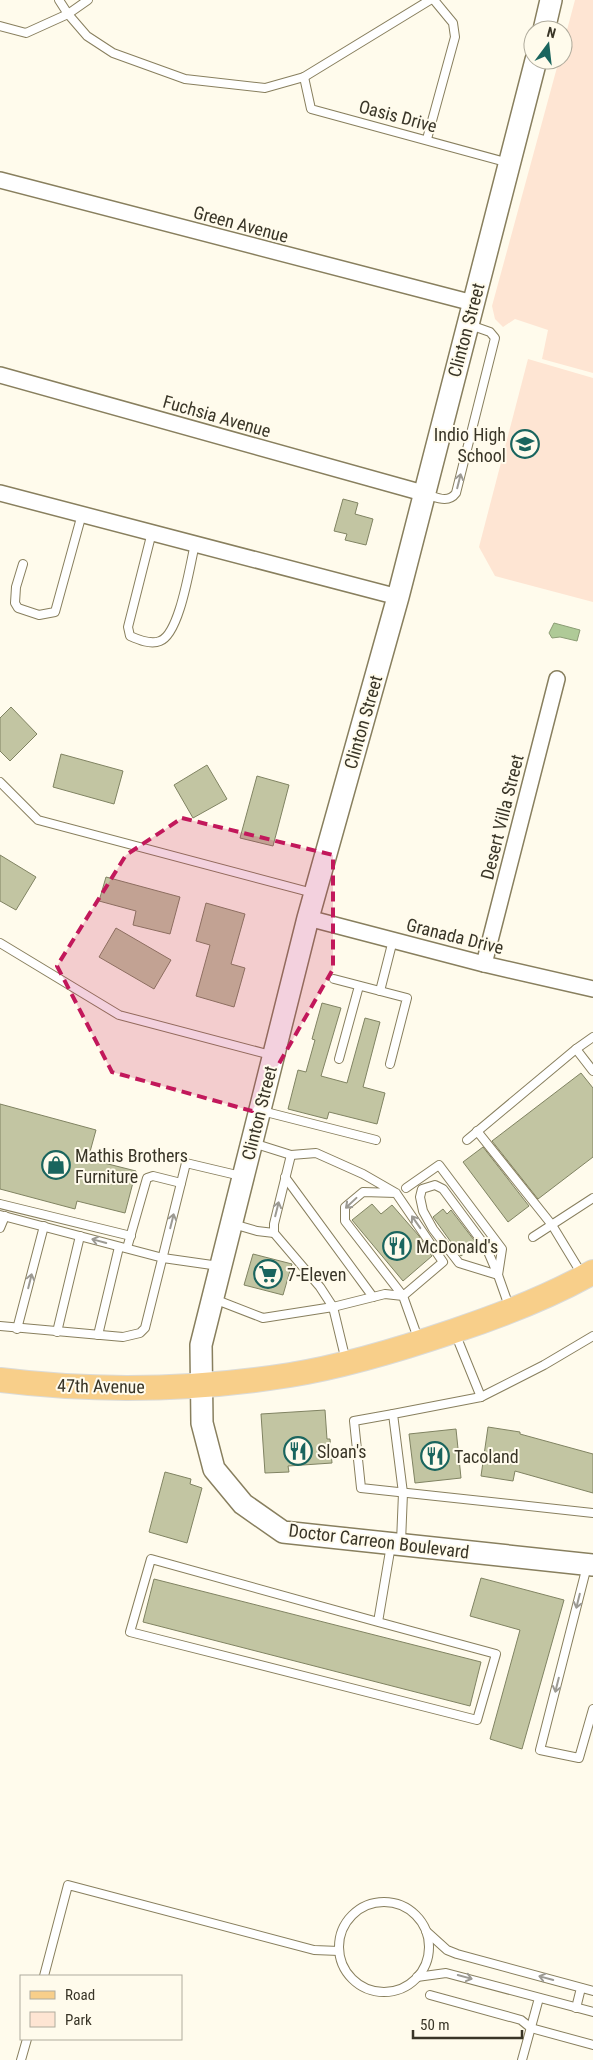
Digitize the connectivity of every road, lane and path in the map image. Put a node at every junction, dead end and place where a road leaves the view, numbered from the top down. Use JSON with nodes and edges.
{"nodes":[{"id":1,"x":59,"y":0,"type":"edge"},
{"id":2,"x":88,"y":0,"type":"edge"},
{"id":3,"x":430,"y":0,"type":"edge"},
{"id":4,"x":434,"y":0,"type":"edge"},
{"id":5,"x":551,"y":0,"type":"edge"},
{"id":6,"x":68,"y":14,"type":"junction"},
{"id":7,"x":546,"y":20,"type":"edge"},
{"id":8,"x":0,"y":26,"type":"edge"},
{"id":9,"x":533,"y":70,"type":"edge"},
{"id":10,"x":304,"y":77,"type":"junction"},
{"id":11,"x":427,"y":139,"type":"junction"},
{"id":12,"x":509,"y":163,"type":"junction"},
{"id":13,"x":0,"y":180,"type":"edge"},
{"id":14,"x":473,"y":303,"type":"junction"},
{"id":15,"x":468,"y":324,"type":"junction"},
{"id":16,"x":0,"y":375,"type":"edge"},
{"id":17,"x":0,"y":493,"type":"edge"},
{"id":18,"x":423,"y":493,"type":"junction"},
{"id":19,"x":82,"y":514,"type":"junction"},
{"id":20,"x":152,"y":532,"type":"junction"},
{"id":21,"x":195,"y":544,"type":"junction"},
{"id":22,"x":23,"y":564,"type":"dead end"},
{"id":23,"x":398,"y":597,"type":"junction"},
{"id":24,"x":557,"y":679,"type":"dead end"},
{"id":25,"x":0,"y":782,"type":"edge"},
{"id":26,"x":315,"y":894,"type":"junction"},
{"id":27,"x":308,"y":918,"type":"junction"},
{"id":28,"x":393,"y":940,"type":"junction"},
{"id":29,"x":0,"y":943,"type":"edge"},
{"id":30,"x":484,"y":964,"type":"junction"},
{"id":31,"x":334,"y":979,"type":"dead end"},
{"id":32,"x":359,"y":986,"type":"junction"},
{"id":33,"x":593,"y":989,"type":"edge"},
{"id":34,"x":380,"y":991,"type":"junction"},
{"id":35,"x":593,"y":1037,"type":"edge"},
{"id":36,"x":576,"y":1049,"type":"junction"},
{"id":37,"x":273,"y":1056,"type":"junction"},
{"id":38,"x":339,"y":1059,"type":"dead end"},
{"id":39,"x":390,"y":1064,"type":"dead end"},
{"id":40,"x":593,"y":1071,"type":"edge"},
{"id":41,"x":260,"y":1110,"type":"junction"},
{"id":42,"x":477,"y":1131,"type":"junction"},
{"id":43,"x":376,"y":1140,"type":"dead end"},
{"id":44,"x":467,"y":1140,"type":"dead end"},
{"id":45,"x":251,"y":1143,"type":"junction"},
{"id":46,"x":291,"y":1156,"type":"junction"},
{"id":47,"x":243,"y":1177,"type":"junction"},
{"id":48,"x":285,"y":1177,"type":"junction"},
{"id":49,"x":181,"y":1183,"type":"junction"},
{"id":50,"x":406,"y":1188,"type":"dead end"},
{"id":51,"x":396,"y":1193,"type":"junction"},
{"id":52,"x":593,"y":1198,"type":"edge"},
{"id":53,"x":0,"y":1204,"type":"edge"},
{"id":54,"x":2,"y":1215,"type":"edge"},
{"id":55,"x":231,"y":1223,"type":"junction"},
{"id":56,"x":552,"y":1225,"type":"junction"},
{"id":57,"x":44,"y":1226,"type":"junction"},
{"id":58,"x":0,"y":1228,"type":"edge"},
{"id":59,"x":274,"y":1233,"type":"junction"},
{"id":60,"x":80,"y":1236,"type":"junction"},
{"id":61,"x":131,"y":1236,"type":"junction"},
{"id":62,"x":533,"y":1237,"type":"dead end"},
{"id":63,"x":119,"y":1246,"type":"junction"},
{"id":64,"x":127,"y":1248,"type":"junction"},
{"id":65,"x":163,"y":1258,"type":"junction"},
{"id":66,"x":220,"y":1266,"type":"junction"},
{"id":67,"x":498,"y":1275,"type":"junction"},
{"id":68,"x":588,"y":1275,"type":"edge"},
{"id":69,"x":403,"y":1296,"type":"junction"},
{"id":70,"x":373,"y":1297,"type":"junction"},
{"id":71,"x":212,"y":1298,"type":"junction"},
{"id":72,"x":333,"y":1307,"type":"junction"},
{"id":73,"x":511,"y":1311,"type":"junction"},
{"id":74,"x":0,"y":1326,"type":"edge"},
{"id":75,"x":17,"y":1329,"type":"junction"},
{"id":76,"x":454,"y":1331,"type":"junction"},
{"id":77,"x":57,"y":1332,"type":"junction"},
{"id":78,"x":98,"y":1335,"type":"junction"},
{"id":79,"x":593,"y":1336,"type":"edge"},
{"id":80,"x":420,"y":1343,"type":"junction"},
{"id":81,"x":346,"y":1363,"type":"junction"},
{"id":82,"x":0,"y":1380,"type":"edge"},
{"id":83,"x":201,"y":1385,"type":"junction"},
{"id":84,"x":481,"y":1397,"type":"junction"},
{"id":85,"x":393,"y":1414,"type":"junction"},
{"id":86,"x":403,"y":1493,"type":"junction"},
{"id":87,"x":593,"y":1514,"type":"edge"},
{"id":88,"x":396,"y":1544,"type":"junction"},
{"id":89,"x":590,"y":1565,"type":"edge"},
{"id":90,"x":378,"y":1622,"type":"junction"},
{"id":91,"x":593,"y":1709,"type":"edge"},
{"id":92,"x":426,"y":1931,"type":"junction"},
{"id":93,"x":340,"y":1952,"type":"junction"},
{"id":94,"x":44,"y":1975,"type":"edge"},
{"id":95,"x":418,"y":1977,"type":"junction"},
{"id":96,"x":581,"y":1988,"type":"junction"},
{"id":97,"x":593,"y":1991,"type":"edge"},
{"id":98,"x":430,"y":1995,"type":"dead end"},
{"id":99,"x":539,"y":1998,"type":"junction"},
{"id":100,"x":576,"y":2008,"type":"junction"},
{"id":101,"x":593,"y":2012,"type":"edge"},
{"id":102,"x":531,"y":2028,"type":"junction"},
{"id":103,"x":27,"y":2040,"type":"edge"},
{"id":104,"x":593,"y":2045,"type":"edge"},
{"id":105,"x":21,"y":2060,"type":"edge"},
{"id":106,"x":522,"y":2060,"type":"edge"}],
"edges":[{"from":1,"to":6,"type":"lane"},
{"from":2,"to":6,"type":"lane"},
{"from":3,"to":10,"type":"lane"},
{"from":4,"to":11,"type":"lane"},
{"from":5,"to":7,"type":"street"},
{"from":6,"to":8,"type":"lane"},
{"from":6,"to":10,"type":"lane"},
{"from":9,"to":12,"type":"street","name":"Clinton Street"},
{"from":10,"to":11,"type":"lane","name":"Oasis Drive"},
{"from":11,"to":12,"type":"lane","name":"Oasis Drive"},
{"from":12,"to":14,"type":"street","name":"Clinton Street"},
{"from":13,"to":14,"type":"street","name":"Green Avenue"},
{"from":14,"to":15,"type":"street","name":"Clinton Street"},
{"from":15,"to":18,"type":"street","name":"Clinton Street"},
{"from":18,"to":15,"type":"lane","one_way":true},
{"from":16,"to":18,"type":"street","name":"Fuchsia Avenue"},
{"from":17,"to":19,"type":"street"},
{"from":18,"to":23,"type":"street","name":"Clinton Street"},
{"from":19,"to":20,"type":"street"},
{"from":19,"to":22,"type":"lane"},
{"from":20,"to":21,"type":"street"},
{"from":20,"to":21,"type":"lane"},
{"from":21,"to":23,"type":"street"},
{"from":23,"to":26,"type":"street","name":"Clinton Street"},
{"from":24,"to":30,"type":"street","name":"Desert Villa Street"},
{"from":25,"to":26,"type":"lane"},
{"from":26,"to":27,"type":"street","name":"Clinton Street"},
{"from":27,"to":28,"type":"street","name":"Granada Drive"},
{"from":27,"to":37,"type":"street","name":"Clinton Street"},
{"from":28,"to":30,"type":"street","name":"Granada Drive"},
{"from":28,"to":34,"type":"lane"},
{"from":29,"to":37,"type":"lane"},
{"from":30,"to":33,"type":"street","name":"Granada Drive"},
{"from":31,"to":32,"type":"lane"},
{"from":32,"to":34,"type":"lane"},
{"from":32,"to":38,"type":"lane"},
{"from":34,"to":39,"type":"lane"},
{"from":35,"to":36,"type":"lane"},
{"from":36,"to":40,"type":"lane"},
{"from":36,"to":42,"type":"lane"},
{"from":37,"to":41,"type":"street","name":"Clinton Street"},
{"from":41,"to":43,"type":"lane"},
{"from":41,"to":45,"type":"street","name":"Clinton Street"},
{"from":42,"to":44,"type":"lane"},
{"from":42,"to":56,"type":"lane"},
{"from":45,"to":46,"type":"lane"},
{"from":45,"to":47,"type":"street","name":"Clinton Street"},
{"from":46,"to":48,"type":"lane"},
{"from":46,"to":51,"type":"lane"},
{"from":47,"to":49,"type":"lane"},
{"from":47,"to":55,"type":"street","name":"Clinton Street"},
{"from":59,"to":48,"type":"lane","one_way":true},
{"from":48,"to":70,"type":"lane"},
{"from":49,"to":61,"type":"lane"},
{"from":65,"to":49,"type":"lane","one_way":true},
{"from":50,"to":67,"type":"lane"},
{"from":69,"to":51,"type":"lane","one_way":true},
{"from":51,"to":69,"type":"lane","one_way":true},
{"from":52,"to":56,"type":"lane"},
{"from":53,"to":61,"type":"lane"},
{"from":54,"to":57,"type":"lane"},
{"from":54,"to":58,"type":"lane"},
{"from":55,"to":59,"type":"lane"},
{"from":55,"to":66,"type":"street","name":"Clinton Street"},
{"from":56,"to":62,"type":"lane"},
{"from":56,"to":68,"type":"lane"},
{"from":57,"to":60,"type":"lane"},
{"from":75,"to":57,"type":"lane","one_way":true},
{"from":59,"to":72,"type":"lane"},
{"from":63,"to":60,"type":"lane","one_way":true},
{"from":60,"to":77,"type":"lane"},
{"from":61,"to":64,"type":"lane"},
{"from":63,"to":64,"type":"lane"},
{"from":63,"to":78,"type":"lane"},
{"from":64,"to":65,"type":"lane"},
{"from":65,"to":66,"type":"lane"},
{"from":65,"to":78,"type":"lane"},
{"from":66,"to":71,"type":"street","name":"Clinton Street"},
{"from":67,"to":67,"type":"lane"},
{"from":67,"to":73,"type":"lane"},
{"from":68,"to":73,"type":"main road","name":"47th Avenue"},
{"from":69,"to":70,"type":"lane"},
{"from":69,"to":80,"type":"lane"},
{"from":70,"to":72,"type":"lane"},
{"from":71,"to":72,"type":"lane"},
{"from":71,"to":83,"type":"street","name":"Clinton Street"},
{"from":72,"to":81,"type":"lane"},
{"from":73,"to":76,"type":"main road","name":"47th Avenue"},
{"from":74,"to":75,"type":"lane"},
{"from":75,"to":77,"type":"lane"},
{"from":76,"to":80,"type":"main road","name":"47th Avenue"},
{"from":76,"to":84,"type":"lane"},
{"from":77,"to":78,"type":"lane"},
{"from":79,"to":84,"type":"lane"},
{"from":80,"to":81,"type":"main road","name":"47th Avenue"},
{"from":81,"to":83,"type":"main road","name":"47th Avenue"},
{"from":82,"to":83,"type":"main road","name":"47th Avenue"},
{"from":83,"to":88,"type":"street","name":"Doctor Carreon Boulevard"},
{"from":84,"to":85,"type":"lane"},
{"from":85,"to":86,"type":"lane"},
{"from":85,"to":86,"type":"lane"},
{"from":86,"to":87,"type":"lane"},
{"from":86,"to":88,"type":"lane"},
{"from":88,"to":89,"type":"street","name":"Doctor Carreon Boulevard"},
{"from":88,"to":90,"type":"lane"},
{"from":89,"to":91,"type":"lane","one_way":true},
{"from":90,"to":90,"type":"lane"},
{"from":92,"to":93,"type":"lane"},
{"from":92,"to":95,"type":"lane"},
{"from":96,"to":92,"type":"lane","one_way":true},
{"from":93,"to":94,"type":"lane"},
{"from":93,"to":95,"type":"lane"},
{"from":95,"to":99,"type":"lane","one_way":true},
{"from":96,"to":97,"type":"lane"},
{"from":96,"to":100,"type":"lane"},
{"from":98,"to":102,"type":"lane"},
{"from":99,"to":100,"type":"lane"},
{"from":99,"to":102,"type":"lane"},
{"from":100,"to":101,"type":"lane"},
{"from":102,"to":104,"type":"lane"},
{"from":102,"to":106,"type":"lane"},
{"from":103,"to":105,"type":"lane"}]}
